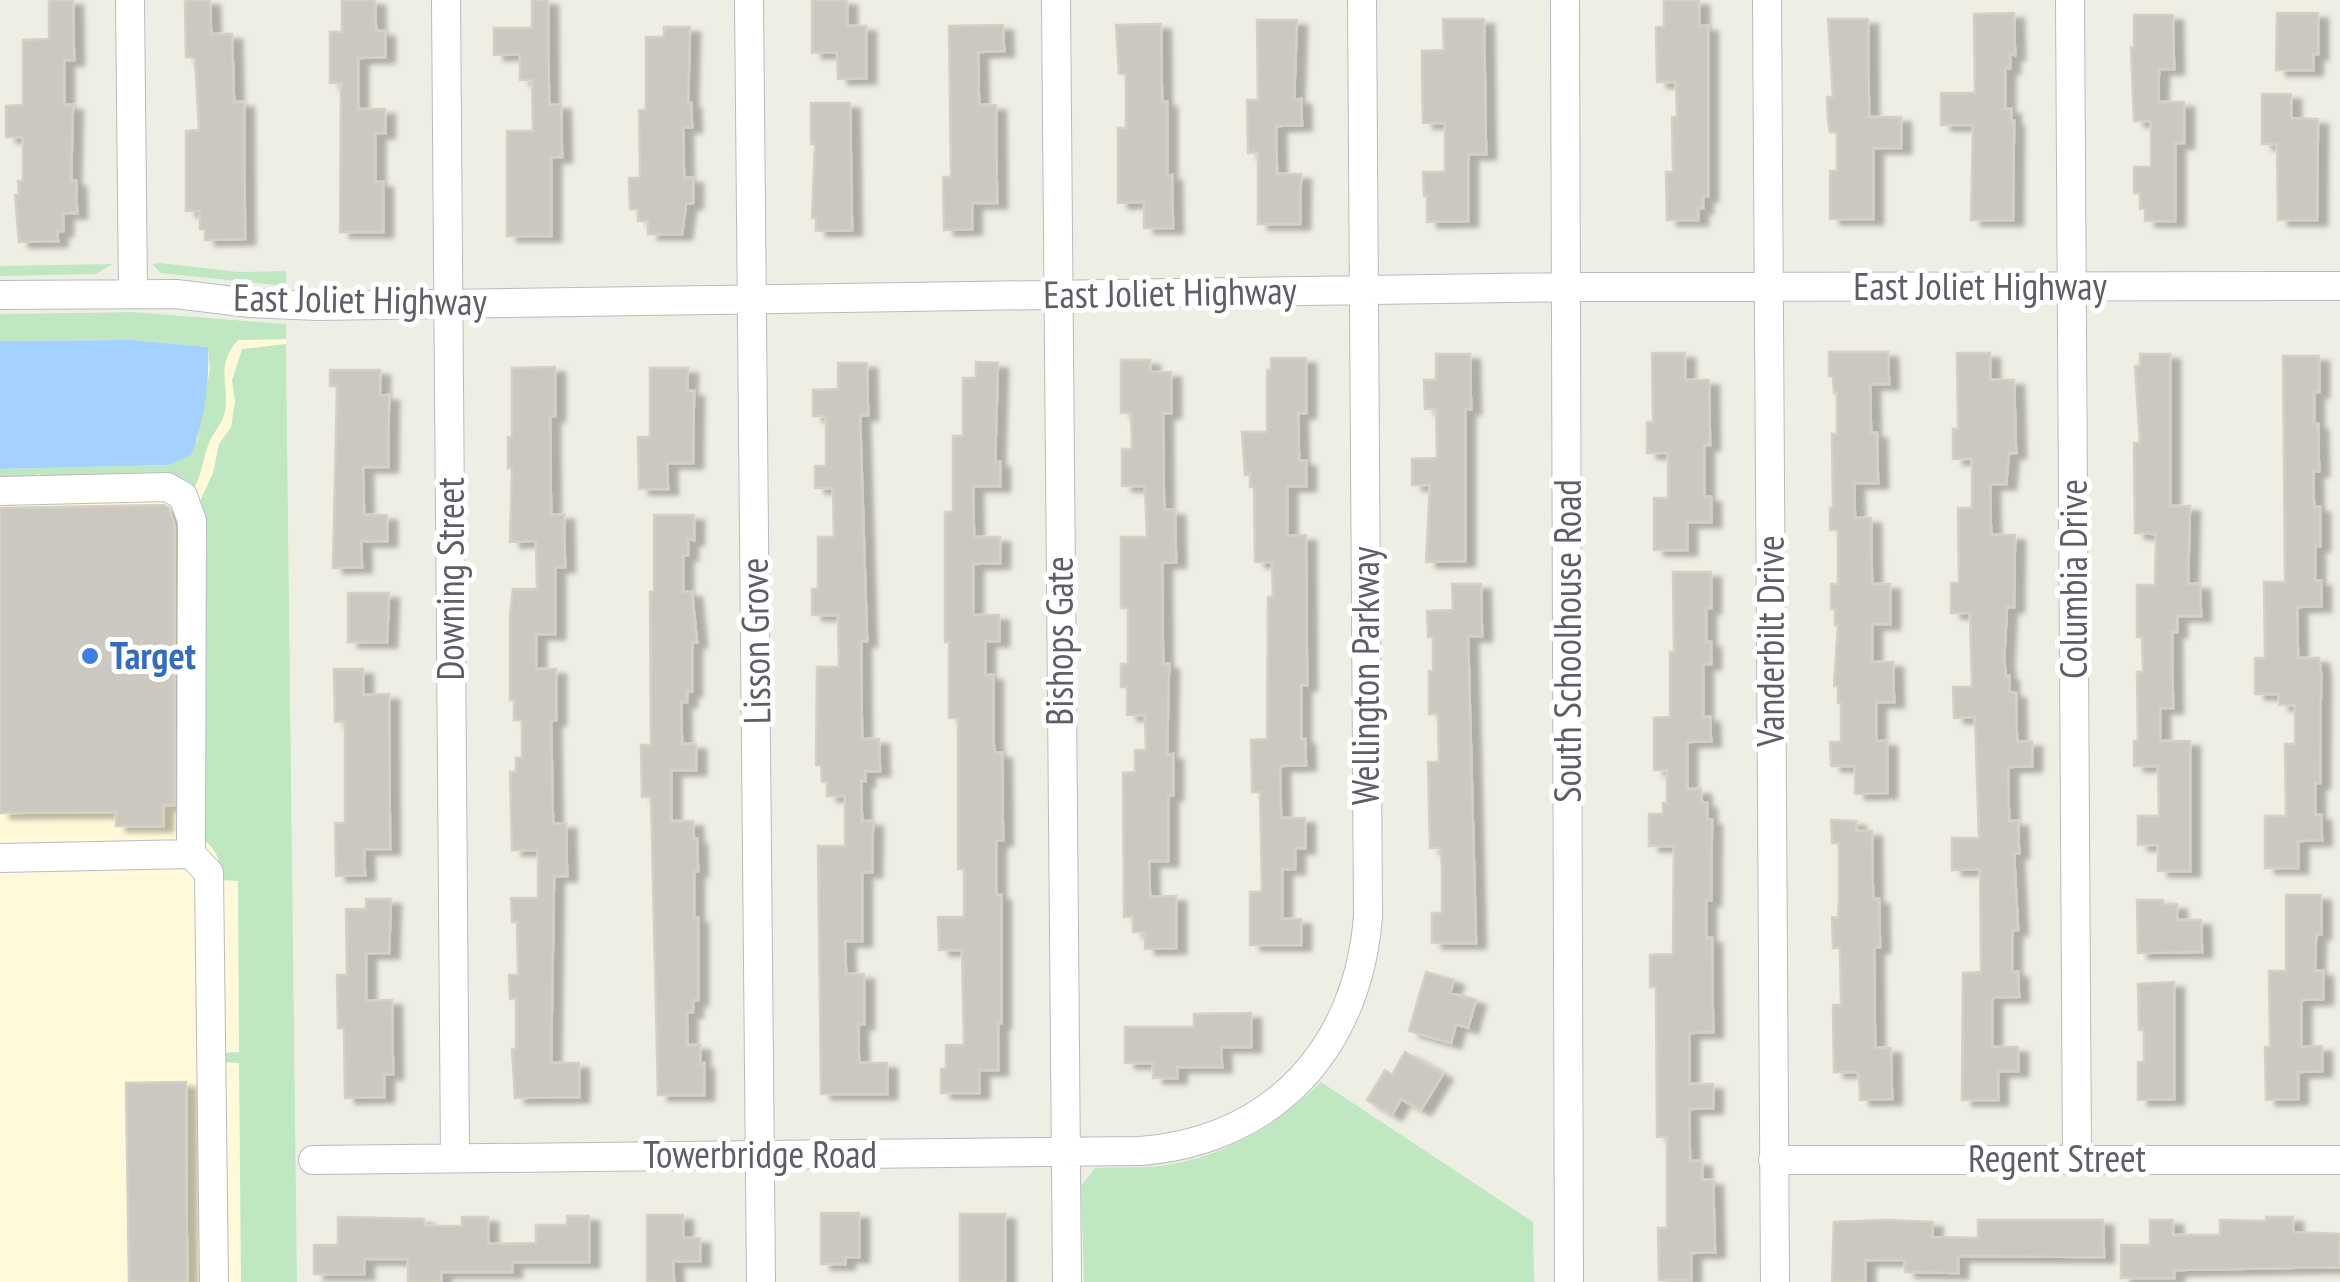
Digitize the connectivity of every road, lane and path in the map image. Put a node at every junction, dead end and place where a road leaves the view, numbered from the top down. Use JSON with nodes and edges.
{"nodes":[{"id":1,"x":130,"y":0,"type":"edge"},
{"id":2,"x":446,"y":0,"type":"edge"},
{"id":3,"x":749,"y":0,"type":"edge"},
{"id":4,"x":1056,"y":0,"type":"edge"},
{"id":5,"x":1362,"y":0,"type":"edge"},
{"id":6,"x":1565,"y":0,"type":"edge"},
{"id":7,"x":1767,"y":0,"type":"edge"},
{"id":8,"x":2070,"y":0,"type":"edge"},
{"id":9,"x":2340,"y":286,"type":"edge"},
{"id":10,"x":1567,"y":287,"type":"junction"},
{"id":11,"x":1769,"y":287,"type":"junction"},
{"id":12,"x":2073,"y":288,"type":"junction"},
{"id":13,"x":1364,"y":290,"type":"junction"},
{"id":14,"x":133,"y":293,"type":"junction"},
{"id":15,"x":0,"y":295,"type":"edge"},
{"id":16,"x":1058,"y":295,"type":"junction"},
{"id":17,"x":752,"y":299,"type":"junction"},
{"id":18,"x":449,"y":304,"type":"junction"},
{"id":19,"x":0,"y":491,"type":"edge"},
{"id":20,"x":190,"y":854,"type":"junction"},
{"id":21,"x":0,"y":858,"type":"edge"},
{"id":22,"x":1064,"y":1152,"type":"junction"},
{"id":23,"x":761,"y":1155,"type":"junction"},
{"id":24,"x":455,"y":1157,"type":"junction"},
{"id":25,"x":2077,"y":1159,"type":"junction"},
{"id":26,"x":313,"y":1160,"type":"dead end"},
{"id":27,"x":1774,"y":1160,"type":"junction"},
{"id":28,"x":2340,"y":1160,"type":"edge"},
{"id":29,"x":214,"y":1282,"type":"edge"},
{"id":30,"x":761,"y":1282,"type":"edge"},
{"id":31,"x":1067,"y":1282,"type":"edge"},
{"id":32,"x":1570,"y":1282,"type":"edge"},
{"id":33,"x":1775,"y":1282,"type":"edge"}],
"edges":[{"from":1,"to":14,"type":"street"},
{"from":2,"to":18,"type":"street","name":"Downing Street"},
{"from":3,"to":17,"type":"street","name":"Lisson Grove"},
{"from":4,"to":16,"type":"street","name":"Bishops Gate"},
{"from":5,"to":13,"type":"street","name":"Wellington Parkway"},
{"from":6,"to":10,"type":"street","name":"South Schoolhouse Road"},
{"from":7,"to":11,"type":"street","name":"Vanderbilt Drive"},
{"from":8,"to":12,"type":"street","name":"Columbia Drive"},
{"from":9,"to":12,"type":"street","name":"East Joliet Highway"},
{"from":10,"to":11,"type":"street","name":"East Joliet Highway"},
{"from":10,"to":13,"type":"street","name":"East Joliet Highway"},
{"from":10,"to":32,"type":"street","name":"South Schoolhouse Road"},
{"from":11,"to":12,"type":"street","name":"East Joliet Highway"},
{"from":11,"to":27,"type":"street","name":"Vanderbilt Drive"},
{"from":12,"to":25,"type":"street","name":"Columbia Drive"},
{"from":13,"to":16,"type":"street","name":"East Joliet Highway"},
{"from":13,"to":22,"type":"street","name":"Wellington Parkway"},
{"from":14,"to":15,"type":"street","name":"East Joliet Highway"},
{"from":14,"to":18,"type":"street","name":"East Joliet Highway"},
{"from":16,"to":17,"type":"street","name":"East Joliet Highway"},
{"from":16,"to":22,"type":"street","name":"Bishops Gate"},
{"from":17,"to":18,"type":"street","name":"East Joliet Highway"},
{"from":17,"to":23,"type":"street","name":"Lisson Grove"},
{"from":18,"to":24,"type":"street","name":"Downing Street"},
{"from":19,"to":20,"type":"street"},
{"from":20,"to":21,"type":"street"},
{"from":20,"to":29,"type":"street"},
{"from":22,"to":23,"type":"street","name":"Towerbridge Road"},
{"from":22,"to":31,"type":"street","name":"Bishops Gate"},
{"from":23,"to":24,"type":"street","name":"Towerbridge Road"},
{"from":23,"to":30,"type":"street","name":"Lisson Grove"},
{"from":24,"to":26,"type":"street","name":"Towerbridge Road"},
{"from":25,"to":27,"type":"street","name":"Regent Street"},
{"from":25,"to":28,"type":"street","name":"Regent Street"},
{"from":27,"to":33,"type":"street","name":"Vanderbilt Drive"}]}
